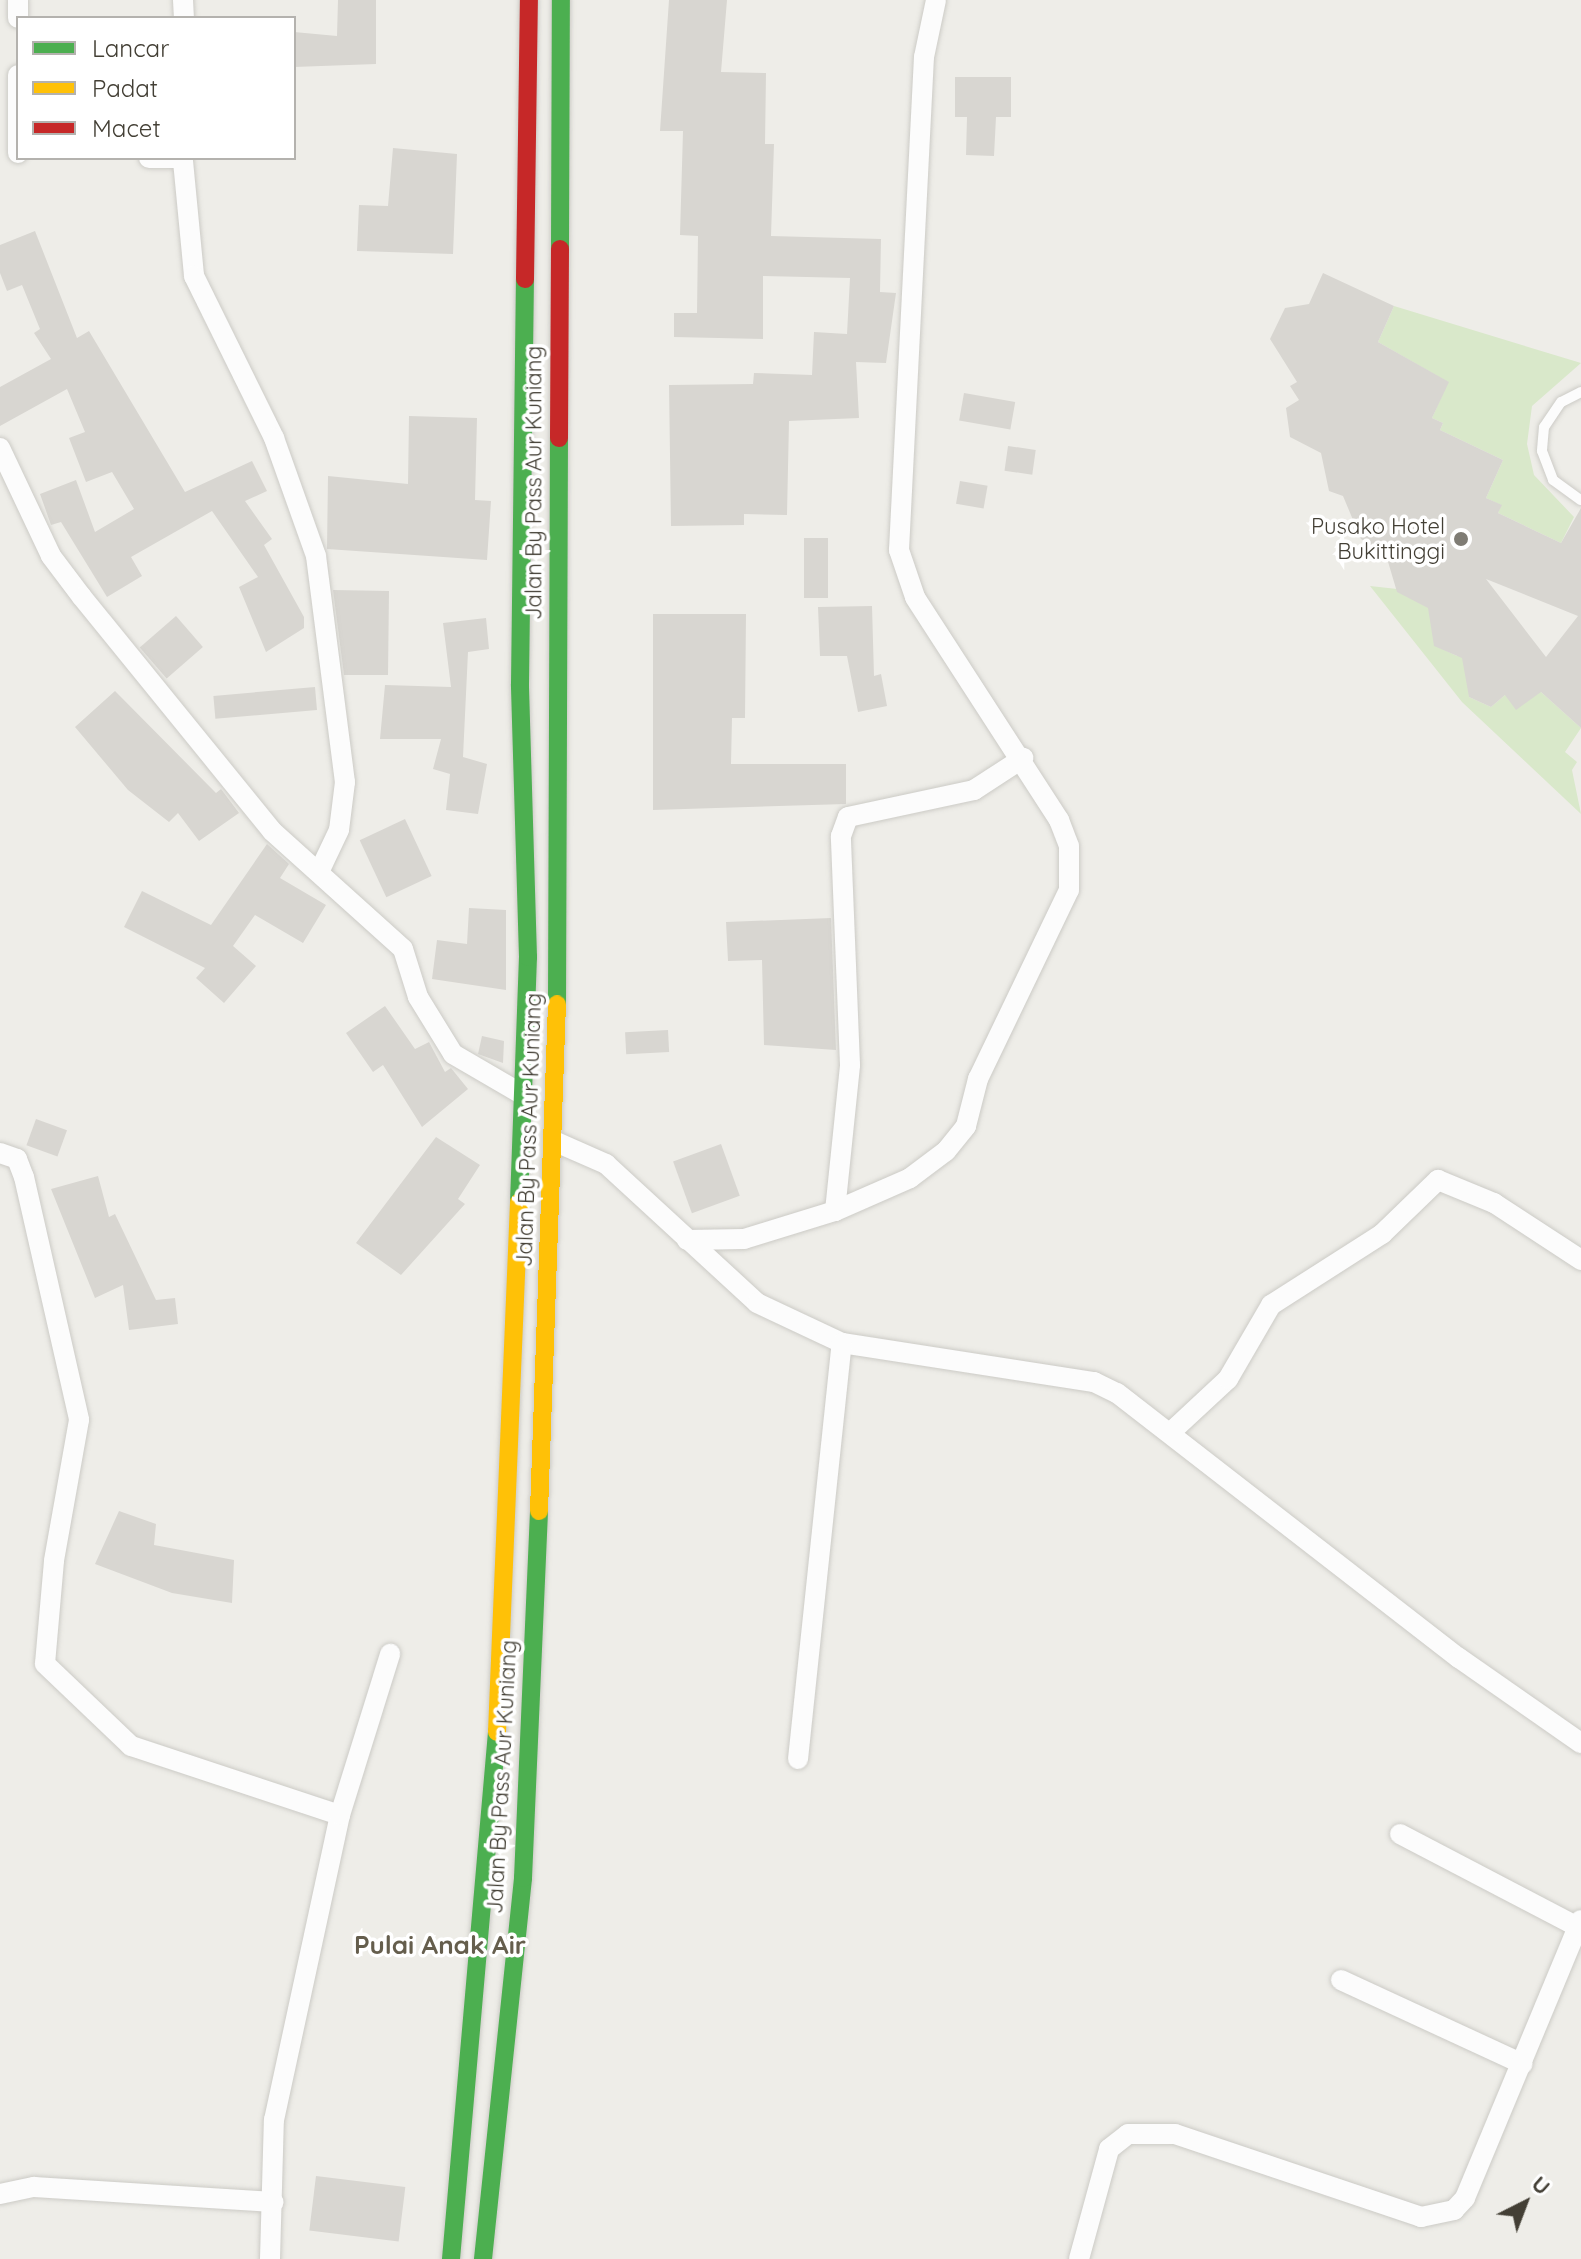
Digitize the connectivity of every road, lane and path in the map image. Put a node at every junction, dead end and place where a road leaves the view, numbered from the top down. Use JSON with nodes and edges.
{"nodes":[{"id":1,"x":529,"y":0,"type":"edge"},
{"id":2,"x":561,"y":0,"type":"edge"},
{"id":3,"x":936,"y":0,"type":"edge"},
{"id":4,"x":183,"y":160,"type":"edge"},
{"id":5,"x":1581,"y":392,"type":"edge"},
{"id":6,"x":0,"y":448,"type":"edge"},
{"id":7,"x":1581,"y":500,"type":"edge"},
{"id":8,"x":522,"y":713,"type":"junction"},
{"id":9,"x":556,"y":715,"type":"junction"},
{"id":10,"x":1023,"y":758,"type":"junction"},
{"id":11,"x":320,"y":870,"type":"junction"},
{"id":12,"x":520,"y":1093,"type":"junction"},
{"id":13,"x":556,"y":1142,"type":"junction"},
{"id":14,"x":0,"y":1153,"type":"edge"},
{"id":15,"x":835,"y":1211,"type":"junction"},
{"id":16,"x":687,"y":1240,"type":"junction"},
{"id":17,"x":1581,"y":1260,"type":"edge"},
{"id":18,"x":842,"y":1343,"type":"junction"},
{"id":19,"x":1171,"y":1432,"type":"junction"},
{"id":20,"x":504,"y":1502,"type":"junction"},
{"id":21,"x":541,"y":1507,"type":"junction"},
{"id":22,"x":390,"y":1654,"type":"dead end"},
{"id":23,"x":1581,"y":1743,"type":"edge"},
{"id":24,"x":798,"y":1759,"type":"dead end"},
{"id":25,"x":340,"y":1815,"type":"junction"},
{"id":26,"x":1400,"y":1834,"type":"dead end"},
{"id":27,"x":1580,"y":1923,"type":"edge"},
{"id":28,"x":1341,"y":1980,"type":"dead end"},
{"id":29,"x":1523,"y":2064,"type":"junction"},
{"id":30,"x":0,"y":2194,"type":"edge"},
{"id":31,"x":274,"y":2202,"type":"junction"},
{"id":32,"x":270,"y":2259,"type":"edge"},
{"id":33,"x":451,"y":2259,"type":"edge"},
{"id":34,"x":483,"y":2259,"type":"edge"},
{"id":35,"x":1079,"y":2259,"type":"edge"}],
"edges":[{"from":1,"to":8,"type":"highway","name":"Jalan By Pass Aur Kuniang"},
{"from":2,"to":9,"type":"highway","name":"Jalan By Pass Aur Kuniang"},
{"from":3,"to":10,"type":"street"},
{"from":4,"to":11,"type":"street"},
{"from":5,"to":7,"type":"lane"},
{"from":6,"to":11,"type":"street"},
{"from":8,"to":9,"type":"highway"},
{"from":8,"to":12,"type":"highway","name":"Jalan By Pass Aur Kuniang"},
{"from":9,"to":13,"type":"highway","name":"Jalan By Pass Aur Kuniang"},
{"from":10,"to":15,"type":"street"},
{"from":10,"to":15,"type":"street"},
{"from":11,"to":12,"type":"street"},
{"from":12,"to":20,"type":"highway","name":"Jalan By Pass Aur Kuniang"},
{"from":13,"to":16,"type":"street"},
{"from":13,"to":21,"type":"highway","name":"Jalan By Pass Aur Kuniang"},
{"from":14,"to":25,"type":"street"},
{"from":15,"to":16,"type":"street"},
{"from":16,"to":18,"type":"street"},
{"from":17,"to":19,"type":"street"},
{"from":18,"to":19,"type":"street"},
{"from":18,"to":24,"type":"street"},
{"from":19,"to":23,"type":"street"},
{"from":20,"to":21,"type":"highway"},
{"from":20,"to":33,"type":"highway","name":"Jalan By Pass Aur Kuniang"},
{"from":21,"to":34,"type":"highway","name":"Jalan By Pass Aur Kuniang"},
{"from":22,"to":25,"type":"street"},
{"from":25,"to":31,"type":"street"},
{"from":26,"to":27,"type":"street"},
{"from":27,"to":29,"type":"street"},
{"from":28,"to":29,"type":"street"},
{"from":29,"to":35,"type":"street"},
{"from":30,"to":31,"type":"street"},
{"from":31,"to":32,"type":"street"}]}
